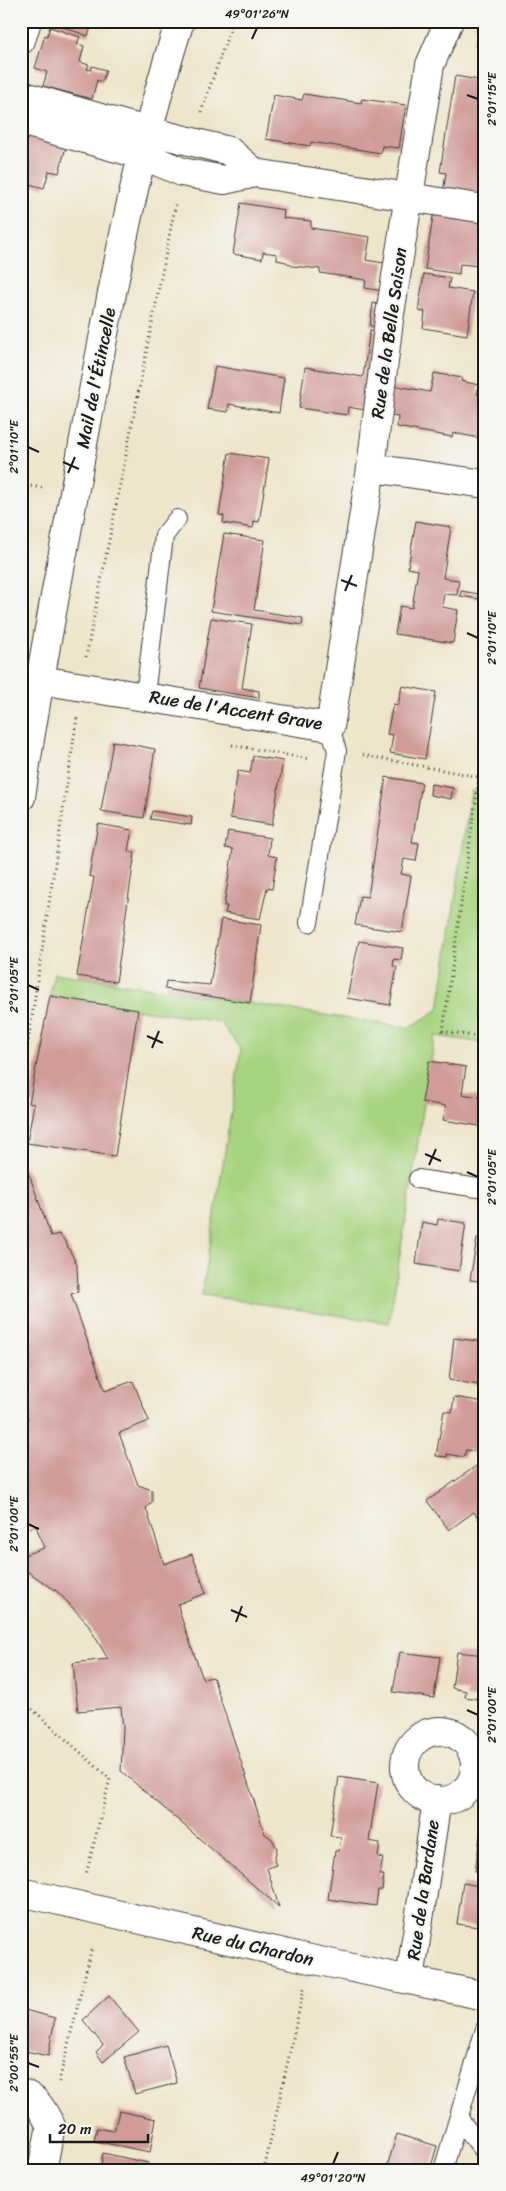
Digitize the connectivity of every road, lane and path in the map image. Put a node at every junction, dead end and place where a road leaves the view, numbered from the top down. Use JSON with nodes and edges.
{"nodes":[{"id":1,"x":27,"y":21,"type":"edge"},
{"id":2,"x":180,"y":21,"type":"edge"},
{"id":3,"x":233,"y":21,"type":"edge"},
{"id":4,"x":449,"y":21,"type":"edge"},
{"id":5,"x":21,"y":40,"type":"edge"},
{"id":6,"x":21,"y":94,"type":"edge"},
{"id":7,"x":21,"y":121,"type":"edge"},
{"id":8,"x":191,"y":141,"type":"junction"},
{"id":9,"x":145,"y":142,"type":"junction"},
{"id":10,"x":182,"y":172,"type":"junction"},
{"id":11,"x":255,"y":173,"type":"junction"},
{"id":12,"x":409,"y":197,"type":"junction"},
{"id":13,"x":485,"y":209,"type":"edge"},
{"id":14,"x":371,"y":468,"type":"junction"},
{"id":15,"x":485,"y":484,"type":"edge"},
{"id":16,"x":21,"y":485,"type":"edge"},
{"id":17,"x":46,"y":488,"type":"dead end"},
{"id":18,"x":177,"y":518,"type":"dead end"},
{"id":19,"x":34,"y":671,"type":"edge"},
{"id":20,"x":80,"y":687,"type":"junction"},
{"id":21,"x":145,"y":696,"type":"junction"},
{"id":22,"x":330,"y":727,"type":"junction"},
{"id":23,"x":359,"y":755,"type":"dead end"},
{"id":24,"x":479,"y":778,"type":"junction"},
{"id":25,"x":485,"y":778,"type":"edge"},
{"id":26,"x":479,"y":785,"type":"junction"},
{"id":27,"x":485,"y":794,"type":"edge"},
{"id":28,"x":21,"y":797,"type":"edge"},
{"id":29,"x":309,"y":923,"type":"dead end"},
{"id":30,"x":485,"y":1038,"type":"edge"},
{"id":31,"x":21,"y":1090,"type":"edge"},
{"id":32,"x":418,"y":1179,"type":"dead end"},
{"id":33,"x":485,"y":1189,"type":"edge"},
{"id":34,"x":21,"y":1699,"type":"edge"},
{"id":35,"x":437,"y":1800,"type":"dead end"},
{"id":36,"x":21,"y":1892,"type":"edge"},
{"id":37,"x":77,"y":1906,"type":"junction"},
{"id":38,"x":92,"y":1947,"type":"dead end"},
{"id":39,"x":410,"y":1980,"type":"junction"},
{"id":40,"x":303,"y":1995,"type":"dead end"},
{"id":41,"x":485,"y":1996,"type":"edge"},
{"id":42,"x":485,"y":2029,"type":"edge"},
{"id":43,"x":21,"y":2093,"type":"edge"},
{"id":44,"x":43,"y":2110,"type":"junction"},
{"id":45,"x":459,"y":2119,"type":"junction"},
{"id":46,"x":485,"y":2152,"type":"edge"},
{"id":47,"x":42,"y":2170,"type":"edge"},
{"id":48,"x":264,"y":2170,"type":"edge"},
{"id":49,"x":444,"y":2170,"type":"edge"}],
"edges":[{"from":1,"to":5,"type":"street"},
{"from":2,"to":9,"type":"street","name":"Mail de l'Étincelle"},
{"from":3,"to":8,"type":"path"},
{"from":4,"to":12,"type":"street","name":"Rue de la Belle Saison"},
{"from":6,"to":9,"type":"street"},
{"from":7,"to":9,"type":"street"},
{"from":8,"to":9,"type":"street"},
{"from":8,"to":11,"type":"street"},
{"from":9,"to":10,"type":"street"},
{"from":9,"to":19,"type":"street","name":"Mail de l'Étincelle"},
{"from":10,"to":11,"type":"street"},
{"from":10,"to":20,"type":"path"},
{"from":11,"to":12,"type":"street"},
{"from":12,"to":13,"type":"street"},
{"from":12,"to":14,"type":"street","name":"Rue de la Belle Saison"},
{"from":14,"to":15,"type":"street"},
{"from":14,"to":22,"type":"street","name":"Rue de l'Accent Grave"},
{"from":16,"to":17,"type":"path"},
{"from":18,"to":21,"type":"lane"},
{"from":19,"to":20,"type":"street","name":"Rue de l'Accent Grave"},
{"from":19,"to":28,"type":"street","name":"Mail de l'Étincelle"},
{"from":20,"to":21,"type":"street","name":"Rue de l'Accent Grave"},
{"from":20,"to":31,"type":"path"},
{"from":21,"to":22,"type":"street","name":"Rue de l'Accent Grave"},
{"from":22,"to":29,"type":"lane"},
{"from":23,"to":24,"type":"path"},
{"from":24,"to":25,"type":"path"},
{"from":24,"to":26,"type":"path"},
{"from":26,"to":27,"type":"path"},
{"from":26,"to":30,"type":"path"},
{"from":32,"to":33,"type":"lane"},
{"from":34,"to":37,"type":"path"},
{"from":35,"to":39,"type":"street","name":"Rue de la Bardane"},
{"from":36,"to":37,"type":"street","name":"Rue du Chardon"},
{"from":37,"to":39,"type":"street","name":"Rue du Chardon"},
{"from":38,"to":44,"type":"path"},
{"from":39,"to":41,"type":"street","name":"Rue du Chardon"},
{"from":40,"to":48,"type":"path"},
{"from":42,"to":45,"type":"lane"},
{"from":43,"to":44,"type":"street"},
{"from":44,"to":47,"type":"street"},
{"from":45,"to":46,"type":"lane"},
{"from":45,"to":49,"type":"lane"}]}
